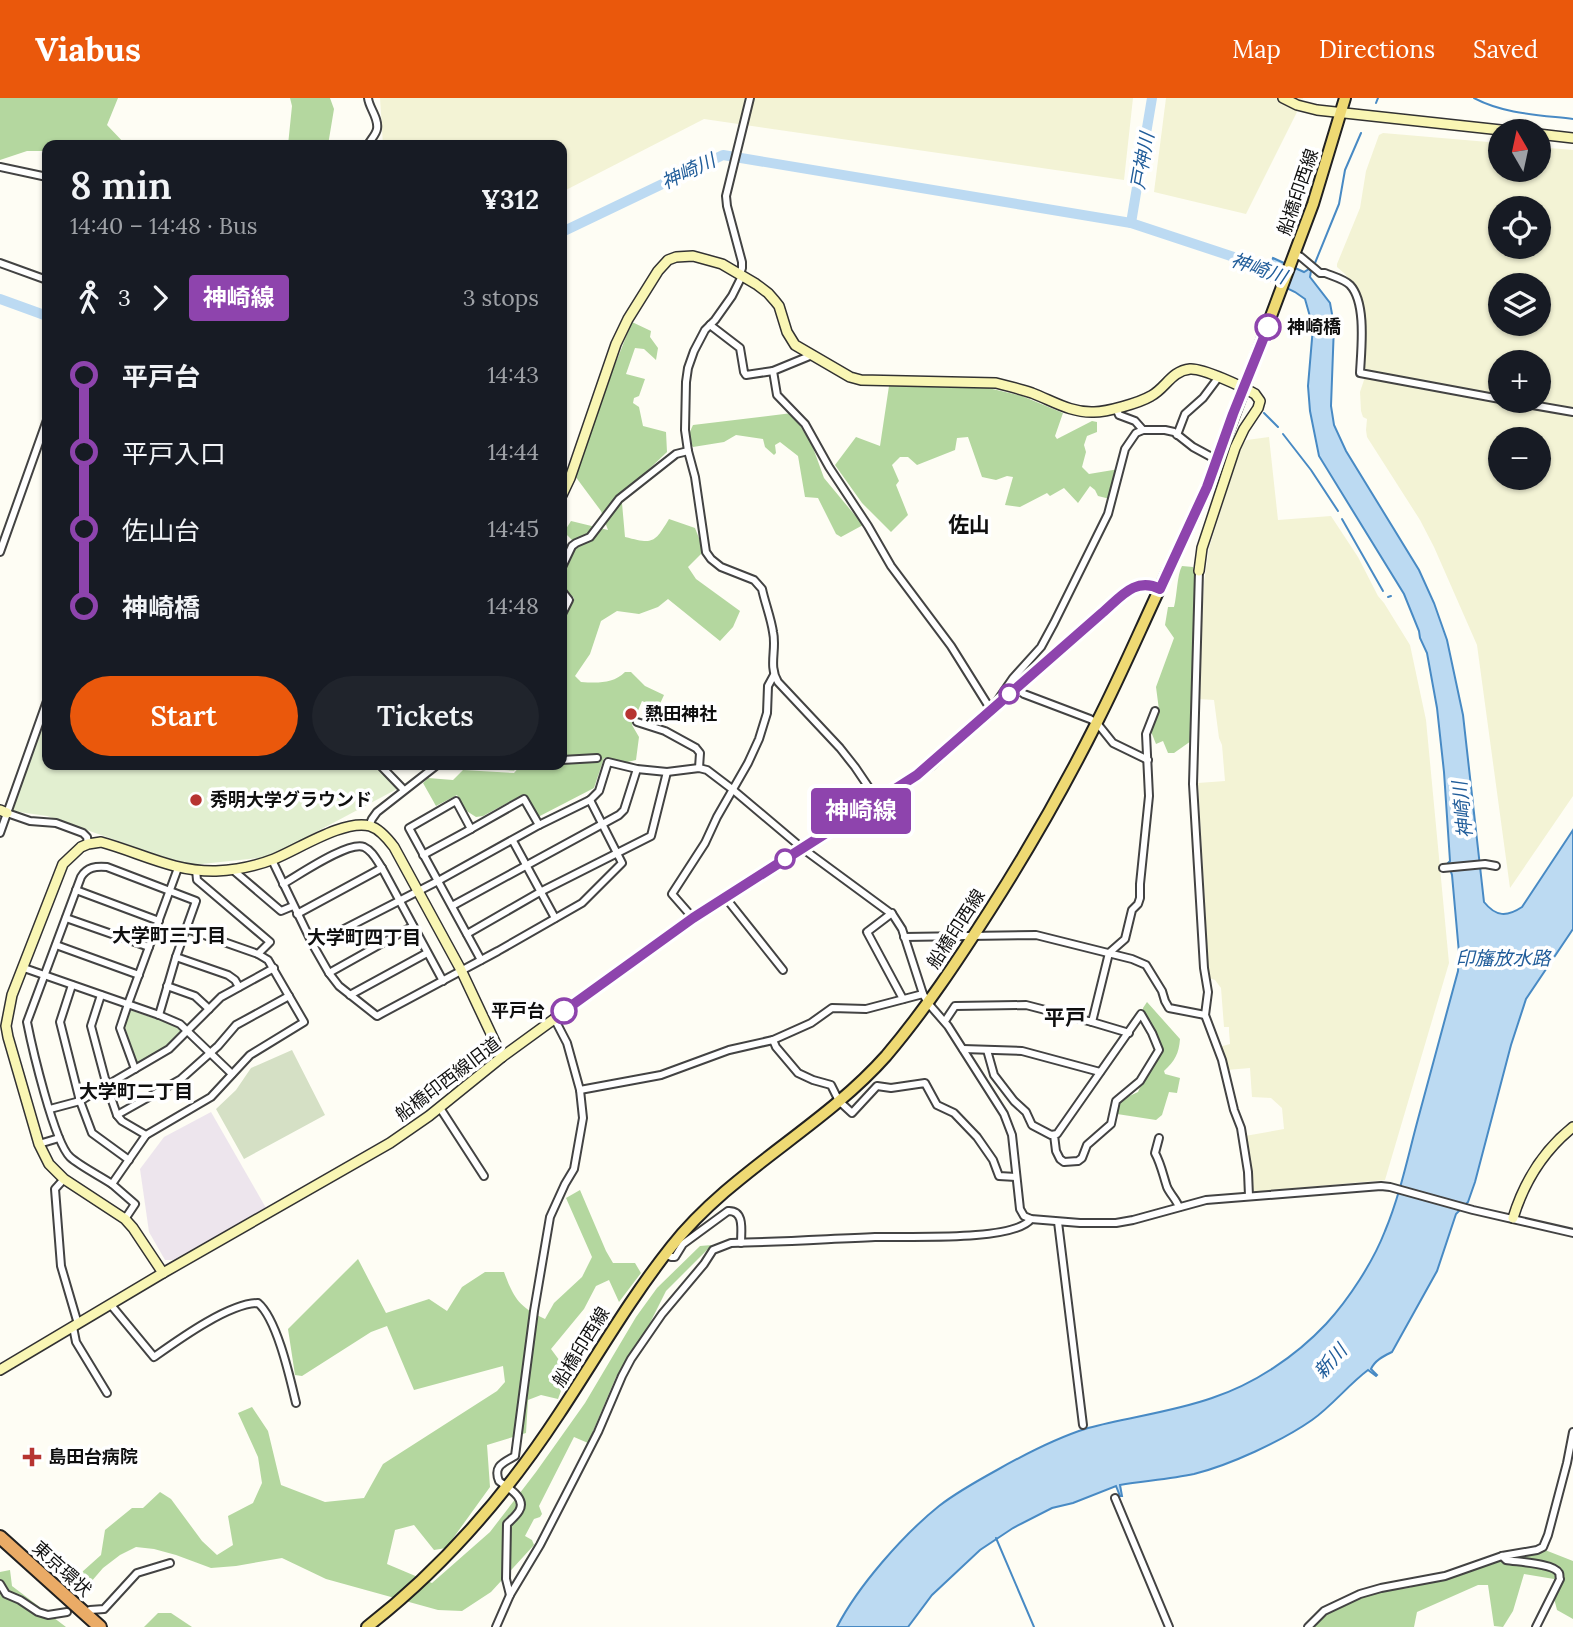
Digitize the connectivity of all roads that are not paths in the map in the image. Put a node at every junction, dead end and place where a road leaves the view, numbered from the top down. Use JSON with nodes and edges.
{"nodes":[{"id":1,"x":368,"y":98,"type":"edge"},
{"id":2,"x":750,"y":98,"type":"edge"},
{"id":3,"x":1283,"y":98,"type":"edge"},
{"id":4,"x":1345,"y":98,"type":"edge"},
{"id":5,"x":1341,"y":113,"type":"junction"},
{"id":6,"x":1488,"y":129,"type":"edge"},
{"id":7,"x":1551,"y":135,"type":"edge"},
{"id":8,"x":1573,"y":138,"type":"edge"},
{"id":9,"x":371,"y":140,"type":"edge"},
{"id":10,"x":0,"y":167,"type":"edge"},
{"id":11,"x":42,"y":176,"type":"edge"},
{"id":12,"x":1295,"y":255,"type":"junction"},
{"id":13,"x":0,"y":263,"type":"edge"},
{"id":14,"x":741,"y":275,"type":"junction"},
{"id":15,"x":42,"y":278,"type":"edge"},
{"id":16,"x":710,"y":325,"type":"junction"},
{"id":17,"x":812,"y":355,"type":"junction"},
{"id":18,"x":773,"y":371,"type":"junction"},
{"id":19,"x":1218,"y":378,"type":"junction"},
{"id":20,"x":1244,"y":388,"type":"junction"},
{"id":21,"x":1488,"y":397,"type":"edge"},
{"id":22,"x":1116,"y":408,"type":"junction"},
{"id":23,"x":1551,"y":408,"type":"edge"},
{"id":24,"x":1573,"y":412,"type":"edge"},
{"id":25,"x":1143,"y":430,"type":"junction"},
{"id":26,"x":42,"y":434,"type":"edge"},
{"id":27,"x":1177,"y":435,"type":"junction"},
{"id":28,"x":688,"y":451,"type":"junction"},
{"id":29,"x":1217,"y":460,"type":"junction"},
{"id":30,"x":567,"y":484,"type":"edge"},
{"id":31,"x":0,"y":552,"type":"edge"},
{"id":32,"x":567,"y":556,"type":"edge"},
{"id":33,"x":1199,"y":571,"type":"joint"},
{"id":34,"x":1160,"y":589,"type":"junction"},
{"id":35,"x":774,"y":675,"type":"junction"},
{"id":36,"x":1016,"y":688,"type":"junction"},
{"id":37,"x":991,"y":710,"type":"junction"},
{"id":38,"x":1155,"y":711,"type":"dead end"},
{"id":39,"x":42,"y":714,"type":"edge"},
{"id":40,"x":637,"y":722,"type":"dead end"},
{"id":41,"x":1097,"y":723,"type":"junction"},
{"id":42,"x":597,"y":758,"type":"dead end"},
{"id":43,"x":567,"y":760,"type":"edge"},
{"id":44,"x":1148,"y":760,"type":"junction"},
{"id":45,"x":699,"y":768,"type":"junction"},
{"id":46,"x":637,"y":769,"type":"junction"},
{"id":47,"x":385,"y":770,"type":"edge"},
{"id":48,"x":430,"y":770,"type":"edge"},
{"id":49,"x":667,"y":772,"type":"junction"},
{"id":50,"x":732,"y":789,"type":"junction"},
{"id":51,"x":404,"y":790,"type":"junction"},
{"id":52,"x":590,"y":800,"type":"junction"},
{"id":53,"x":878,"y":801,"type":"junction"},
{"id":54,"x":3,"y":811,"type":"edge"},
{"id":55,"x":539,"y":825,"type":"junction"},
{"id":56,"x":603,"y":825,"type":"junction"},
{"id":57,"x":369,"y":826,"type":"junction"},
{"id":58,"x":471,"y":829,"type":"junction"},
{"id":59,"x":0,"y":833,"type":"edge"},
{"id":60,"x":513,"y":841,"type":"junction"},
{"id":61,"x":88,"y":844,"type":"junction"},
{"id":62,"x":802,"y":848,"type":"junction"},
{"id":63,"x":617,"y":852,"type":"junction"},
{"id":64,"x":424,"y":855,"type":"junction"},
{"id":65,"x":272,"y":860,"type":"junction"},
{"id":66,"x":526,"y":866,"type":"junction"},
{"id":67,"x":1496,"y":866,"type":"dead end"},
{"id":68,"x":178,"y":868,"type":"junction"},
{"id":69,"x":1443,"y":868,"type":"dead end"},
{"id":70,"x":382,"y":869,"type":"junction"},
{"id":71,"x":196,"y":870,"type":"junction"},
{"id":72,"x":233,"y":870,"type":"junction"},
{"id":73,"x":438,"y":881,"type":"junction"},
{"id":74,"x":282,"y":884,"type":"junction"},
{"id":75,"x":76,"y":890,"type":"junction"},
{"id":76,"x":418,"y":891,"type":"junction"},
{"id":77,"x":170,"y":892,"type":"junction"},
{"id":78,"x":540,"y":892,"type":"junction"},
{"id":79,"x":725,"y":897,"type":"junction"},
{"id":80,"x":400,"y":900,"type":"junction"},
{"id":81,"x":293,"y":906,"type":"junction"},
{"id":82,"x":452,"y":906,"type":"junction"},
{"id":83,"x":297,"y":914,"type":"junction"},
{"id":84,"x":892,"y":914,"type":"junction"},
{"id":85,"x":66,"y":918,"type":"junction"},
{"id":86,"x":555,"y":918,"type":"junction"},
{"id":87,"x":693,"y":918,"type":"junction"},
{"id":88,"x":159,"y":921,"type":"junction"},
{"id":89,"x":413,"y":926,"type":"junction"},
{"id":90,"x":187,"y":929,"type":"junction"},
{"id":91,"x":467,"y":934,"type":"junction"},
{"id":92,"x":973,"y":936,"type":"junction"},
{"id":93,"x":904,"y":937,"type":"junction"},
{"id":94,"x":56,"y":945,"type":"junction"},
{"id":95,"x":313,"y":945,"type":"junction"},
{"id":96,"x":149,"y":947,"type":"junction"},
{"id":97,"x":427,"y":953,"type":"junction"},
{"id":98,"x":1110,"y":953,"type":"junction"},
{"id":99,"x":258,"y":954,"type":"junction"},
{"id":100,"x":176,"y":957,"type":"junction"},
{"id":101,"x":481,"y":960,"type":"junction"},
{"id":102,"x":24,"y":968,"type":"junction"},
{"id":103,"x":274,"y":968,"type":"junction"},
{"id":104,"x":783,"y":970,"type":"dead end"},
{"id":105,"x":461,"y":971,"type":"junction"},
{"id":106,"x":329,"y":973,"type":"junction"},
{"id":107,"x":44,"y":975,"type":"junction"},
{"id":108,"x":139,"y":975,"type":"junction"},
{"id":109,"x":443,"y":981,"type":"junction"},
{"id":110,"x":72,"y":985,"type":"junction"},
{"id":111,"x":167,"y":986,"type":"junction"},
{"id":112,"x":239,"y":987,"type":"junction"},
{"id":113,"x":101,"y":995,"type":"junction"},
{"id":114,"x":350,"y":995,"type":"junction"},
{"id":115,"x":289,"y":996,"type":"junction"},
{"id":116,"x":903,"y":999,"type":"junction"},
{"id":117,"x":925,"y":999,"type":"junction"},
{"id":118,"x":128,"y":1004,"type":"junction"},
{"id":119,"x":209,"y":1009,"type":"junction"},
{"id":120,"x":159,"y":1015,"type":"junction"},
{"id":121,"x":1205,"y":1015,"type":"junction"},
{"id":122,"x":554,"y":1018,"type":"junction"},
{"id":123,"x":945,"y":1021,"type":"junction"},
{"id":124,"x":1092,"y":1021,"type":"junction"},
{"id":125,"x":187,"y":1031,"type":"junction"},
{"id":126,"x":1129,"y":1033,"type":"junction"},
{"id":127,"x":774,"y":1040,"type":"junction"},
{"id":128,"x":963,"y":1049,"type":"junction"},
{"id":129,"x":987,"y":1050,"type":"junction"},
{"id":130,"x":210,"y":1053,"type":"junction"},
{"id":131,"x":502,"y":1058,"type":"junction"},
{"id":132,"x":135,"y":1069,"type":"junction"},
{"id":133,"x":1100,"y":1072,"type":"junction"},
{"id":134,"x":232,"y":1074,"type":"junction"},
{"id":135,"x":107,"y":1086,"type":"junction"},
{"id":136,"x":580,"y":1090,"type":"junction"},
{"id":137,"x":80,"y":1101,"type":"junction"},
{"id":138,"x":839,"y":1101,"type":"junction"},
{"id":139,"x":440,"y":1108,"type":"junction"},
{"id":140,"x":51,"y":1109,"type":"junction"},
{"id":141,"x":117,"y":1115,"type":"junction"},
{"id":142,"x":1573,"y":1127,"type":"edge"},
{"id":143,"x":146,"y":1135,"type":"junction"},
{"id":144,"x":1054,"y":1135,"type":"junction"},
{"id":145,"x":59,"y":1138,"type":"junction"},
{"id":146,"x":1159,"y":1138,"type":"dead end"},
{"id":147,"x":39,"y":1144,"type":"junction"},
{"id":148,"x":128,"y":1160,"type":"junction"},
{"id":149,"x":484,"y":1176,"type":"dead end"},
{"id":150,"x":1016,"y":1177,"type":"junction"},
{"id":151,"x":64,"y":1179,"type":"junction"},
{"id":152,"x":112,"y":1184,"type":"junction"},
{"id":153,"x":1249,"y":1196,"type":"junction"},
{"id":154,"x":1179,"y":1207,"type":"junction"},
{"id":155,"x":1513,"y":1218,"type":"junction"},
{"id":156,"x":125,"y":1219,"type":"junction"},
{"id":157,"x":1031,"y":1219,"type":"junction"},
{"id":158,"x":1058,"y":1222,"type":"junction"},
{"id":159,"x":1573,"y":1233,"type":"edge"},
{"id":160,"x":741,"y":1242,"type":"junction"},
{"id":161,"x":666,"y":1254,"type":"junction"},
{"id":162,"x":163,"y":1273,"type":"junction"},
{"id":163,"x":111,"y":1305,"type":"junction"},
{"id":164,"x":76,"y":1326,"type":"junction"},
{"id":165,"x":0,"y":1370,"type":"edge"},
{"id":166,"x":107,"y":1393,"type":"dead end"},
{"id":167,"x":296,"y":1403,"type":"dead end"},
{"id":168,"x":1083,"y":1425,"type":"dead end"},
{"id":169,"x":1573,"y":1432,"type":"edge"},
{"id":170,"x":506,"y":1487,"type":"junction"},
{"id":171,"x":1115,"y":1498,"type":"dead end"},
{"id":172,"x":0,"y":1537,"type":"edge"},
{"id":173,"x":0,"y":1547,"type":"edge"},
{"id":174,"x":1503,"y":1556,"type":"junction"},
{"id":175,"x":170,"y":1563,"type":"dead end"},
{"id":176,"x":0,"y":1584,"type":"edge"},
{"id":177,"x":510,"y":1595,"type":"junction"},
{"id":178,"x":90,"y":1610,"type":"dead end"},
{"id":179,"x":67,"y":1612,"type":"dead end"},
{"id":180,"x":89,"y":1627,"type":"edge"},
{"id":181,"x":100,"y":1627,"type":"edge"},
{"id":182,"x":367,"y":1627,"type":"edge"},
{"id":183,"x":496,"y":1627,"type":"edge"},
{"id":184,"x":1169,"y":1627,"type":"edge"},
{"id":185,"x":1308,"y":1627,"type":"edge"},
{"id":186,"x":1536,"y":1627,"type":"edge"}],
"edges":[{"from":1,"to":9,"type":"street"},
{"from":2,"to":14,"type":"street"},
{"from":3,"to":5,"type":"street"},
{"from":4,"to":5,"type":"main road","name":"船橋印西線"},
{"from":5,"to":6,"type":"street"},
{"from":5,"to":12,"type":"main road","name":"船橋印西線"},
{"from":7,"to":8,"type":"street"},
{"from":10,"to":11,"type":"street"},
{"from":12,"to":20,"type":"main road","name":"船橋印西線"},
{"from":12,"to":21,"type":"street"},
{"from":13,"to":15,"type":"street"},
{"from":14,"to":16,"type":"street"},
{"from":14,"to":17,"type":"street"},
{"from":14,"to":30,"type":"street"},
{"from":16,"to":18,"type":"street"},
{"from":16,"to":28,"type":"street"},
{"from":17,"to":18,"type":"street"},
{"from":17,"to":22,"type":"street"},
{"from":18,"to":37,"type":"street"},
{"from":19,"to":20,"type":"street"},
{"from":19,"to":22,"type":"street"},
{"from":19,"to":27,"type":"street"},
{"from":20,"to":29,"type":"main road","name":"船橋印西線"},
{"from":20,"to":33,"type":"street"},
{"from":22,"to":25,"type":"street"},
{"from":23,"to":24,"type":"street"},
{"from":25,"to":27,"type":"street"},
{"from":25,"to":37,"type":"street"},
{"from":26,"to":31,"type":"street"},
{"from":27,"to":29,"type":"street"},
{"from":28,"to":32,"type":"street"},
{"from":28,"to":35,"type":"street"},
{"from":29,"to":34,"type":"main road","name":"船橋印西線"},
{"from":33,"to":121,"type":"street"},
{"from":34,"to":36,"type":"street","name":"船橋印西線旧道"},
{"from":34,"to":41,"type":"main road","name":"船橋印西線"},
{"from":35,"to":50,"type":"street"},
{"from":35,"to":53,"type":"street"},
{"from":36,"to":37,"type":"street","name":"船橋印西線旧道"},
{"from":36,"to":41,"type":"street"},
{"from":37,"to":53,"type":"street","name":"船橋印西線旧道"},
{"from":38,"to":44,"type":"street"},
{"from":39,"to":54,"type":"street"},
{"from":40,"to":45,"type":"street"},
{"from":41,"to":44,"type":"street"},
{"from":41,"to":92,"type":"main road","name":"船橋印西線"},
{"from":42,"to":43,"type":"street"},
{"from":44,"to":98,"type":"street"},
{"from":45,"to":49,"type":"street"},
{"from":45,"to":50,"type":"street"},
{"from":46,"to":49,"type":"street"},
{"from":46,"to":52,"type":"street"},
{"from":46,"to":56,"type":"street"},
{"from":47,"to":51,"type":"street"},
{"from":48,"to":51,"type":"street"},
{"from":49,"to":63,"type":"street"},
{"from":50,"to":62,"type":"street"},
{"from":50,"to":87,"type":"street"},
{"from":51,"to":57,"type":"street"},
{"from":52,"to":55,"type":"street"},
{"from":52,"to":56,"type":"street"},
{"from":53,"to":62,"type":"street","name":"船橋印西線旧道"},
{"from":54,"to":59,"type":"street"},
{"from":54,"to":61,"type":"street"},
{"from":55,"to":58,"type":"street"},
{"from":55,"to":60,"type":"street"},
{"from":56,"to":63,"type":"street"},
{"from":56,"to":66,"type":"street"},
{"from":57,"to":65,"type":"street"},
{"from":57,"to":76,"type":"street"},
{"from":58,"to":64,"type":"street"},
{"from":58,"to":64,"type":"street"},
{"from":60,"to":66,"type":"street"},
{"from":60,"to":73,"type":"street"},
{"from":61,"to":68,"type":"street"},
{"from":61,"to":102,"type":"street"},
{"from":62,"to":79,"type":"street","name":"船橋印西線旧道"},
{"from":62,"to":84,"type":"street"},
{"from":63,"to":78,"type":"street"},
{"from":63,"to":86,"type":"street"},
{"from":64,"to":73,"type":"street"},
{"from":65,"to":72,"type":"street"},
{"from":65,"to":74,"type":"street"},
{"from":66,"to":78,"type":"street"},
{"from":66,"to":82,"type":"street"},
{"from":67,"to":69,"type":"street"},
{"from":68,"to":71,"type":"street"},
{"from":68,"to":77,"type":"street"},
{"from":70,"to":74,"type":"street"},
{"from":70,"to":80,"type":"street"},
{"from":70,"to":83,"type":"street"},
{"from":71,"to":72,"type":"street"},
{"from":71,"to":99,"type":"street"},
{"from":72,"to":81,"type":"street"},
{"from":73,"to":76,"type":"street"},
{"from":73,"to":82,"type":"street"},
{"from":74,"to":81,"type":"street"},
{"from":75,"to":77,"type":"street"},
{"from":75,"to":85,"type":"street"},
{"from":75,"to":88,"type":"street"},
{"from":76,"to":80,"type":"street"},
{"from":76,"to":105,"type":"street"},
{"from":77,"to":88,"type":"street"},
{"from":77,"to":90,"type":"street"},
{"from":78,"to":86,"type":"street"},
{"from":78,"to":91,"type":"street"},
{"from":79,"to":87,"type":"street","name":"船橋印西線旧道"},
{"from":79,"to":104,"type":"street"},
{"from":80,"to":89,"type":"street"},
{"from":80,"to":95,"type":"street"},
{"from":81,"to":83,"type":"street"},
{"from":82,"to":91,"type":"street"},
{"from":83,"to":95,"type":"street"},
{"from":84,"to":93,"type":"street"},
{"from":84,"to":116,"type":"street"},
{"from":85,"to":94,"type":"street"},
{"from":85,"to":96,"type":"street"},
{"from":86,"to":101,"type":"street"},
{"from":87,"to":122,"type":"street","name":"船橋印西線旧道"},
{"from":88,"to":96,"type":"street"},
{"from":89,"to":97,"type":"street"},
{"from":89,"to":106,"type":"street"},
{"from":90,"to":99,"type":"street"},
{"from":90,"to":100,"type":"street"},
{"from":91,"to":101,"type":"street"},
{"from":92,"to":93,"type":"street"},
{"from":92,"to":98,"type":"street"},
{"from":92,"to":117,"type":"main road","name":"船橋印西線"},
{"from":93,"to":117,"type":"street"},
{"from":94,"to":107,"type":"street"},
{"from":94,"to":108,"type":"street"},
{"from":95,"to":106,"type":"street"},
{"from":96,"to":108,"type":"street"},
{"from":97,"to":109,"type":"street"},
{"from":97,"to":114,"type":"street"},
{"from":98,"to":121,"type":"street"},
{"from":98,"to":124,"type":"street"},
{"from":99,"to":103,"type":"street"},
{"from":100,"to":111,"type":"street"},
{"from":100,"to":112,"type":"street"},
{"from":101,"to":105,"type":"street"},
{"from":102,"to":107,"type":"street"},
{"from":102,"to":147,"type":"street"},
{"from":103,"to":112,"type":"street"},
{"from":103,"to":115,"type":"street"},
{"from":105,"to":109,"type":"street"},
{"from":105,"to":131,"type":"street"},
{"from":106,"to":114,"type":"street"},
{"from":107,"to":110,"type":"street"},
{"from":107,"to":140,"type":"street"},
{"from":108,"to":118,"type":"street"},
{"from":109,"to":114,"type":"street"},
{"from":110,"to":113,"type":"street"},
{"from":110,"to":137,"type":"street"},
{"from":111,"to":119,"type":"street"},
{"from":111,"to":120,"type":"street"},
{"from":112,"to":119,"type":"street"},
{"from":113,"to":118,"type":"street"},
{"from":113,"to":135,"type":"street"},
{"from":115,"to":130,"type":"street"},
{"from":115,"to":134,"type":"street"},
{"from":116,"to":117,"type":"street"},
{"from":116,"to":127,"type":"street"},
{"from":117,"to":123,"type":"street"},
{"from":117,"to":138,"type":"main road","name":"船橋印西線"},
{"from":118,"to":120,"type":"street"},
{"from":118,"to":132,"type":"street"},
{"from":119,"to":125,"type":"street"},
{"from":120,"to":125,"type":"street"},
{"from":121,"to":153,"type":"street"},
{"from":122,"to":131,"type":"street","name":"船橋印西線旧道"},
{"from":122,"to":136,"type":"street"},
{"from":123,"to":124,"type":"street"},
{"from":123,"to":128,"type":"street"},
{"from":124,"to":126,"type":"street"},
{"from":125,"to":130,"type":"street"},
{"from":125,"to":132,"type":"street"},
{"from":126,"to":133,"type":"street"},
{"from":126,"to":144,"type":"street"},
{"from":127,"to":136,"type":"street"},
{"from":127,"to":138,"type":"street"},
{"from":128,"to":129,"type":"street"},
{"from":128,"to":150,"type":"street"},
{"from":129,"to":133,"type":"street"},
{"from":129,"to":144,"type":"street"},
{"from":130,"to":134,"type":"street"},
{"from":130,"to":141,"type":"street"},
{"from":131,"to":139,"type":"street","name":"船橋印西線旧道"},
{"from":132,"to":135,"type":"street"},
{"from":133,"to":144,"type":"street"},
{"from":134,"to":143,"type":"street"},
{"from":135,"to":137,"type":"street"},
{"from":135,"to":141,"type":"street"},
{"from":136,"to":170,"type":"street"},
{"from":137,"to":140,"type":"street"},
{"from":137,"to":148,"type":"street"},
{"from":138,"to":150,"type":"street"},
{"from":138,"to":161,"type":"main road","name":"船橋印西線"},
{"from":139,"to":149,"type":"street"},
{"from":139,"to":162,"type":"street","name":"船橋印西線旧道"},
{"from":140,"to":145,"type":"street"},
{"from":141,"to":143,"type":"street"},
{"from":142,"to":155,"type":"street"},
{"from":143,"to":148,"type":"street"},
{"from":145,"to":147,"type":"street"},
{"from":145,"to":152,"type":"street"},
{"from":146,"to":154,"type":"street"},
{"from":147,"to":151,"type":"street"},
{"from":148,"to":152,"type":"street"},
{"from":150,"to":157,"type":"street"},
{"from":151,"to":156,"type":"street"},
{"from":151,"to":164,"type":"street"},
{"from":152,"to":156,"type":"street"},
{"from":153,"to":154,"type":"street"},
{"from":153,"to":155,"type":"street"},
{"from":154,"to":158,"type":"street"},
{"from":155,"to":159,"type":"street"},
{"from":156,"to":162,"type":"street"},
{"from":157,"to":158,"type":"street"},
{"from":157,"to":160,"type":"street"},
{"from":158,"to":168,"type":"street"},
{"from":160,"to":161,"type":"street"},
{"from":160,"to":177,"type":"street"},
{"from":161,"to":170,"type":"main road","name":"船橋印西線"},
{"from":162,"to":163,"type":"street","name":"船橋印西線旧道"},
{"from":163,"to":164,"type":"street","name":"船橋印西線旧道"},
{"from":163,"to":167,"type":"street"},
{"from":164,"to":165,"type":"street","name":"船橋印西線旧道"},
{"from":164,"to":166,"type":"street"},
{"from":169,"to":174,"type":"street"},
{"from":170,"to":177,"type":"street"},
{"from":170,"to":182,"type":"main road","name":"船橋印西線"},
{"from":171,"to":184,"type":"street"},
{"from":172,"to":181,"type":"highway","name":"東京環状"},
{"from":173,"to":180,"type":"highway","name":"東京環状"},
{"from":174,"to":185,"type":"street"},
{"from":174,"to":186,"type":"street"},
{"from":175,"to":178,"type":"street"},
{"from":176,"to":179,"type":"street"},
{"from":177,"to":183,"type":"street"}]}
